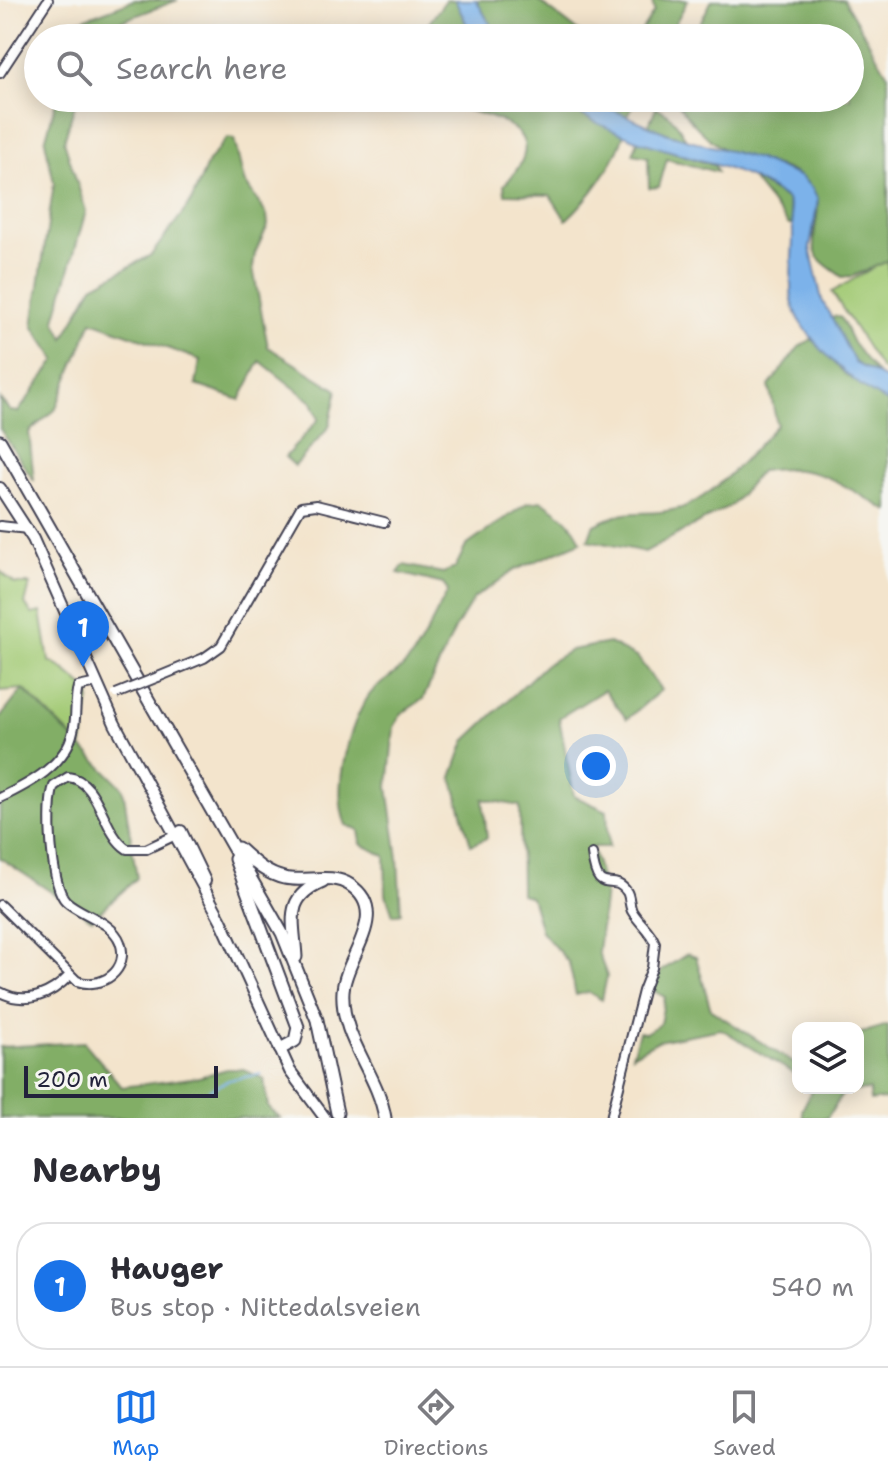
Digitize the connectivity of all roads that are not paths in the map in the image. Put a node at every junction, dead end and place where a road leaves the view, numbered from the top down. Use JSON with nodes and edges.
{"nodes":[{"id":1,"x":48,"y":0,"type":"edge"},
{"id":2,"x":32,"y":24,"type":"edge"},
{"id":3,"x":24,"y":36,"type":"edge"},
{"id":4,"x":0,"y":73,"type":"edge"},
{"id":5,"x":0,"y":441,"type":"edge"},
{"id":6,"x":0,"y":452,"type":"edge"},
{"id":7,"x":0,"y":488,"type":"edge"},
{"id":8,"x":384,"y":522,"type":"dead end"},
{"id":9,"x":0,"y":526,"type":"edge"},
{"id":10,"x":28,"y":529,"type":"junction"},
{"id":11,"x":132,"y":674,"type":"junction"},
{"id":12,"x":97,"y":683,"type":"junction"},
{"id":13,"x":104,"y":699,"type":"junction"},
{"id":14,"x":0,"y":798,"type":"edge"},
{"id":15,"x":176,"y":832,"type":"junction"},
{"id":16,"x":231,"y":843,"type":"junction"},
{"id":17,"x":592,"y":854,"type":"dead end"},
{"id":18,"x":328,"y":879,"type":"junction"},
{"id":19,"x":0,"y":905,"type":"edge"},
{"id":20,"x":297,"y":964,"type":"junction"},
{"id":21,"x":70,"y":975,"type":"junction"},
{"id":22,"x":0,"y":992,"type":"edge"},
{"id":23,"x":280,"y":1049,"type":"junction"},
{"id":24,"x":332,"y":1116,"type":"edge"},
{"id":25,"x":385,"y":1118,"type":"edge"},
{"id":26,"x":611,"y":1118,"type":"edge"}],
"edges":[{"from":1,"to":2,"type":"street"},
{"from":3,"to":4,"type":"street"},
{"from":5,"to":11,"type":"highway"},
{"from":6,"to":11,"type":"highway"},
{"from":7,"to":10,"type":"main road"},
{"from":8,"to":13,"type":"street","bridge":true},
{"from":9,"to":10,"type":"street"},
{"from":10,"to":12,"type":"main road"},
{"from":11,"to":16,"type":"highway"},
{"from":12,"to":13,"type":"main road"},
{"from":12,"to":14,"type":"street"},
{"from":13,"to":15,"type":"main road"},
{"from":15,"to":21,"type":"street"},
{"from":15,"to":23,"type":"main road"},
{"from":16,"to":18,"type":"highway"},
{"from":16,"to":20,"type":"highway"},
{"from":16,"to":23,"type":"highway"},
{"from":17,"to":26,"type":"street"},
{"from":18,"to":20,"type":"highway"},
{"from":18,"to":25,"type":"highway"},
{"from":19,"to":21,"type":"street"},
{"from":20,"to":24,"type":"highway"},
{"from":21,"to":22,"type":"street"},
{"from":23,"to":24,"type":"main road"}]}
